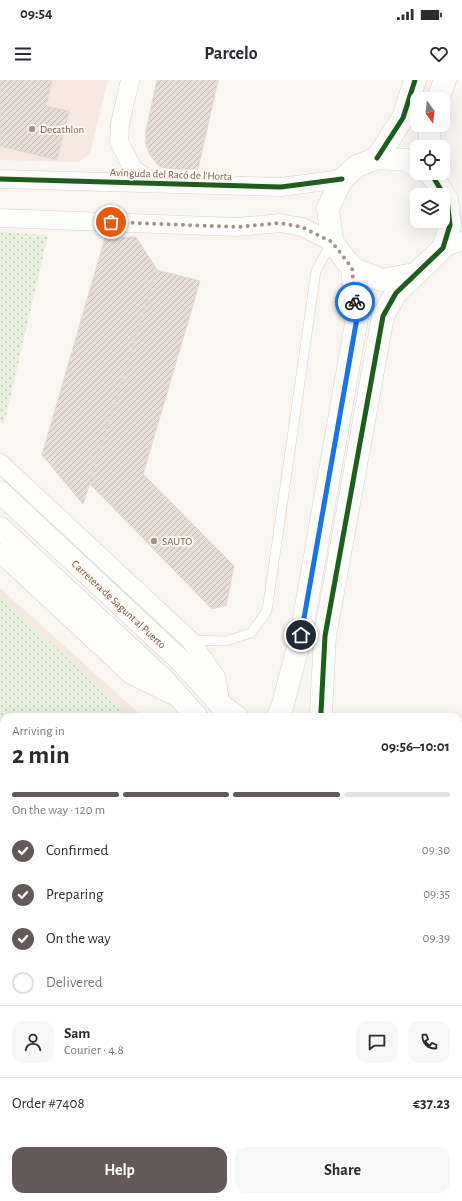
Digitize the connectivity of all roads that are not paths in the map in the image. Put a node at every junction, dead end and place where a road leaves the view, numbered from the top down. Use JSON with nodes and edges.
{"nodes":[{"id":1,"x":130,"y":80,"type":"edge"},
{"id":2,"x":415,"y":80,"type":"edge"},
{"id":3,"x":445,"y":80,"type":"edge"},
{"id":4,"x":441,"y":92,"type":"edge"},
{"id":5,"x":377,"y":158,"type":"junction"},
{"id":6,"x":410,"y":162,"type":"edge"},
{"id":7,"x":0,"y":179,"type":"edge"},
{"id":8,"x":342,"y":179,"type":"junction"},
{"id":9,"x":435,"y":180,"type":"edge"},
{"id":10,"x":154,"y":183,"type":"junction"},
{"id":11,"x":455,"y":202,"type":"edge"},
{"id":12,"x":0,"y":218,"type":"edge"},
{"id":13,"x":332,"y":242,"type":"junction"},
{"id":14,"x":452,"y":245,"type":"edge"},
{"id":15,"x":352,"y":268,"type":"junction"},
{"id":16,"x":414,"y":274,"type":"junction"},
{"id":17,"x":0,"y":463,"type":"edge"},
{"id":18,"x":0,"y":492,"type":"edge"},
{"id":19,"x":0,"y":528,"type":"edge"},
{"id":20,"x":0,"y":553,"type":"edge"},
{"id":21,"x":190,"y":640,"type":"junction"},
{"id":22,"x":181,"y":699,"type":"junction"},
{"id":23,"x":229,"y":711,"type":"edge"},
{"id":24,"x":193,"y":713,"type":"edge"},
{"id":25,"x":280,"y":713,"type":"edge"},
{"id":26,"x":321,"y":713,"type":"edge"}],
"edges":[{"from":1,"to":10,"type":"street"},
{"from":2,"to":5,"type":"street"},
{"from":3,"to":4,"type":"street"},
{"from":5,"to":6,"type":"street"},
{"from":5,"to":8,"type":"street"},
{"from":7,"to":10,"type":"street","name":"Avinguda del Racó de l'Horta"},
{"from":8,"to":10,"type":"street","name":"Avinguda del Racó de l'Horta"},
{"from":8,"to":13,"type":"street"},
{"from":9,"to":11,"type":"street"},
{"from":11,"to":14,"type":"street"},
{"from":12,"to":13,"type":"street"},
{"from":13,"to":15,"type":"street"},
{"from":13,"to":21,"type":"lane"},
{"from":14,"to":16,"type":"street"},
{"from":15,"to":16,"type":"street"},
{"from":15,"to":25,"type":"street"},
{"from":16,"to":26,"type":"street"},
{"from":17,"to":21,"type":"street"},
{"from":18,"to":23,"type":"street","name":"Carretera de Sagunt al Puerto"},
{"from":19,"to":22,"type":"street"},
{"from":20,"to":22,"type":"street"},
{"from":21,"to":23,"type":"street"},
{"from":22,"to":24,"type":"street"}]}
